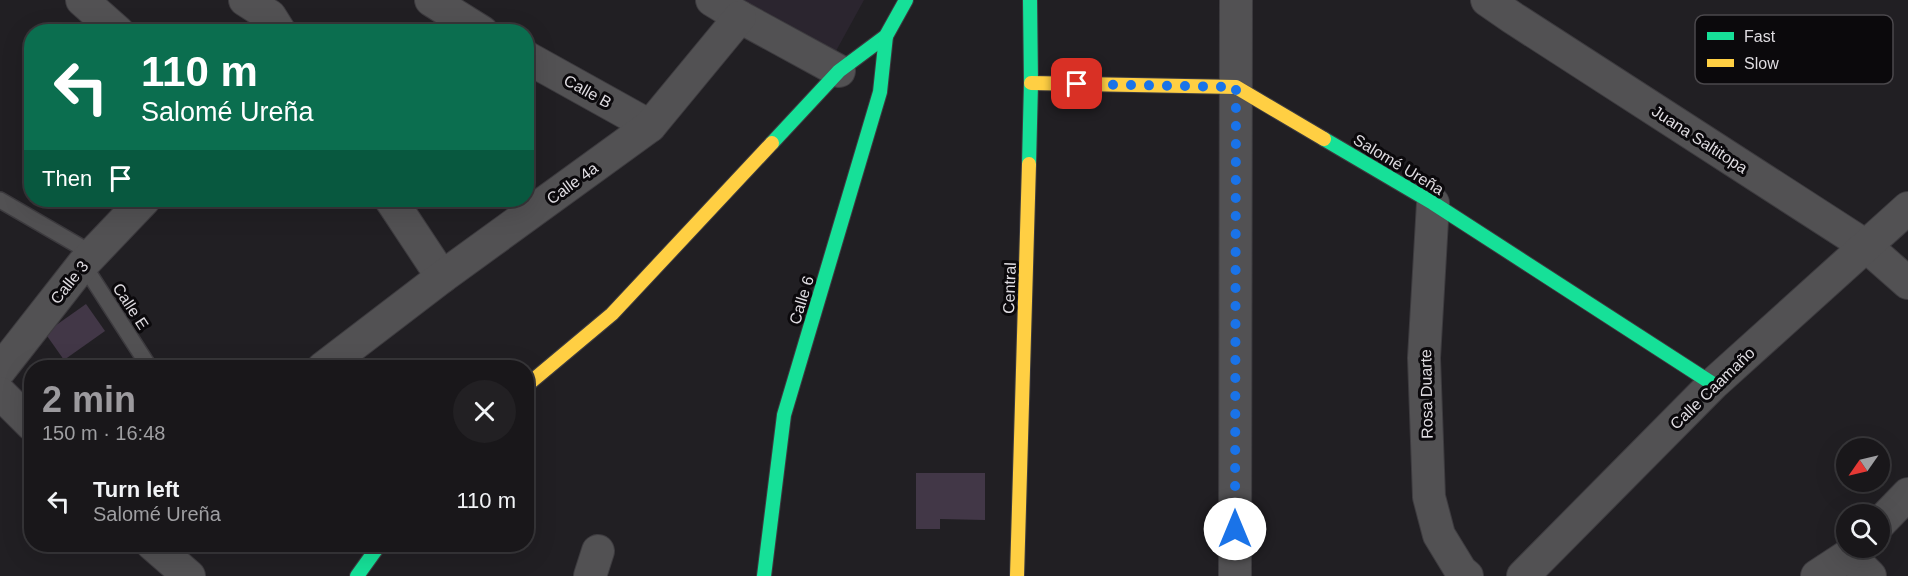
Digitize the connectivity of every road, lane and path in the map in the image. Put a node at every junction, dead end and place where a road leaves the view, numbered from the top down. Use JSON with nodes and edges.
{"nodes":[{"id":1,"x":82,"y":0,"type":"edge"},
{"id":2,"x":245,"y":0,"type":"edge"},
{"id":3,"x":431,"y":0,"type":"edge"},
{"id":4,"x":712,"y":0,"type":"edge"},
{"id":5,"x":906,"y":0,"type":"edge"},
{"id":6,"x":1030,"y":0,"type":"edge"},
{"id":7,"x":1236,"y":0,"type":"edge"},
{"id":8,"x":1487,"y":0,"type":"edge"},
{"id":9,"x":740,"y":17,"type":"junction"},
{"id":10,"x":109,"y":24,"type":"edge"},
{"id":11,"x":275,"y":24,"type":"edge"},
{"id":12,"x":469,"y":24,"type":"edge"},
{"id":13,"x":886,"y":36,"type":"junction"},
{"id":14,"x":534,"y":61,"type":"edge"},
{"id":15,"x":839,"y":70,"type":"junction"},
{"id":16,"x":1031,"y":83,"type":"junction"},
{"id":17,"x":1236,"y":87,"type":"junction"},
{"id":18,"x":650,"y":126,"type":"junction"},
{"id":19,"x":0,"y":200,"type":"edge"},
{"id":20,"x":1433,"y":203,"type":"junction"},
{"id":21,"x":137,"y":207,"type":"edge"},
{"id":22,"x":396,"y":207,"type":"edge"},
{"id":23,"x":1908,"y":207,"type":"edge"},
{"id":24,"x":1866,"y":246,"type":"junction"},
{"id":25,"x":88,"y":259,"type":"junction"},
{"id":26,"x":442,"y":277,"type":"junction"},
{"id":27,"x":1908,"y":283,"type":"edge"},
{"id":28,"x":145,"y":360,"type":"edge"},
{"id":29,"x":333,"y":360,"type":"edge"},
{"id":30,"x":0,"y":369,"type":"edge"},
{"id":31,"x":534,"y":379,"type":"edge"},
{"id":32,"x":1713,"y":384,"type":"junction"},
{"id":33,"x":0,"y":393,"type":"edge"},
{"id":34,"x":24,"y":417,"type":"edge"},
{"id":35,"x":1908,"y":494,"type":"edge"},
{"id":36,"x":1890,"y":513,"type":"edge"},
{"id":37,"x":161,"y":552,"type":"edge"},
{"id":38,"x":374,"y":552,"type":"edge"},
{"id":39,"x":1858,"y":560,"type":"edge"},
{"id":40,"x":189,"y":576,"type":"edge"},
{"id":41,"x":357,"y":576,"type":"edge"},
{"id":42,"x":764,"y":576,"type":"edge"},
{"id":43,"x":1017,"y":576,"type":"edge"},
{"id":44,"x":1235,"y":576,"type":"edge"},
{"id":45,"x":1467,"y":576,"type":"edge"},
{"id":46,"x":1523,"y":576,"type":"edge"},
{"id":47,"x":1817,"y":576,"type":"edge"}],
"edges":[{"from":1,"to":10,"type":"street"},
{"from":2,"to":11,"type":"street"},
{"from":3,"to":12,"type":"street"},
{"from":4,"to":9,"type":"street"},
{"from":5,"to":13,"type":"street"},
{"from":6,"to":16,"type":"street","name":"Central"},
{"from":7,"to":17,"type":"street"},
{"from":8,"to":24,"type":"street","name":"Juana Saltitopa"},
{"from":9,"to":15,"type":"street"},
{"from":9,"to":18,"type":"street","name":"Calle 4a"},
{"from":13,"to":15,"type":"street"},
{"from":13,"to":42,"type":"street","name":"Calle 6"},
{"from":14,"to":18,"type":"street","name":"Calle B"},
{"from":15,"to":31,"type":"street"},
{"from":16,"to":17,"type":"street","name":"Salomé Ureña"},
{"from":16,"to":43,"type":"street","name":"Central"},
{"from":17,"to":20,"type":"street","name":"Salomé Ureña"},
{"from":17,"to":44,"type":"street"},
{"from":18,"to":26,"type":"street","name":"Calle 4a"},
{"from":19,"to":25,"type":"lane","name":"Calle E"},
{"from":20,"to":32,"type":"street","name":"Salomé Ureña"},
{"from":20,"to":45,"type":"street","name":"Rosa Duarte"},
{"from":21,"to":25,"type":"street","name":"Calle 3"},
{"from":22,"to":26,"type":"street"},
{"from":23,"to":24,"type":"street","name":"Calle Caamaño"},
{"from":24,"to":27,"type":"street","name":"Juana Saltitopa"},
{"from":24,"to":32,"type":"street","name":"Calle Caamaño"},
{"from":25,"to":28,"type":"lane","name":"Calle E"},
{"from":25,"to":30,"type":"street","name":"Calle 3"},
{"from":26,"to":29,"type":"street","name":"Calle 4a"},
{"from":32,"to":46,"type":"street","name":"Calle Caamaño"},
{"from":33,"to":34,"type":"street"},
{"from":35,"to":36,"type":"street"},
{"from":37,"to":40,"type":"street"},
{"from":38,"to":41,"type":"street"},
{"from":39,"to":47,"type":"street"}]}
